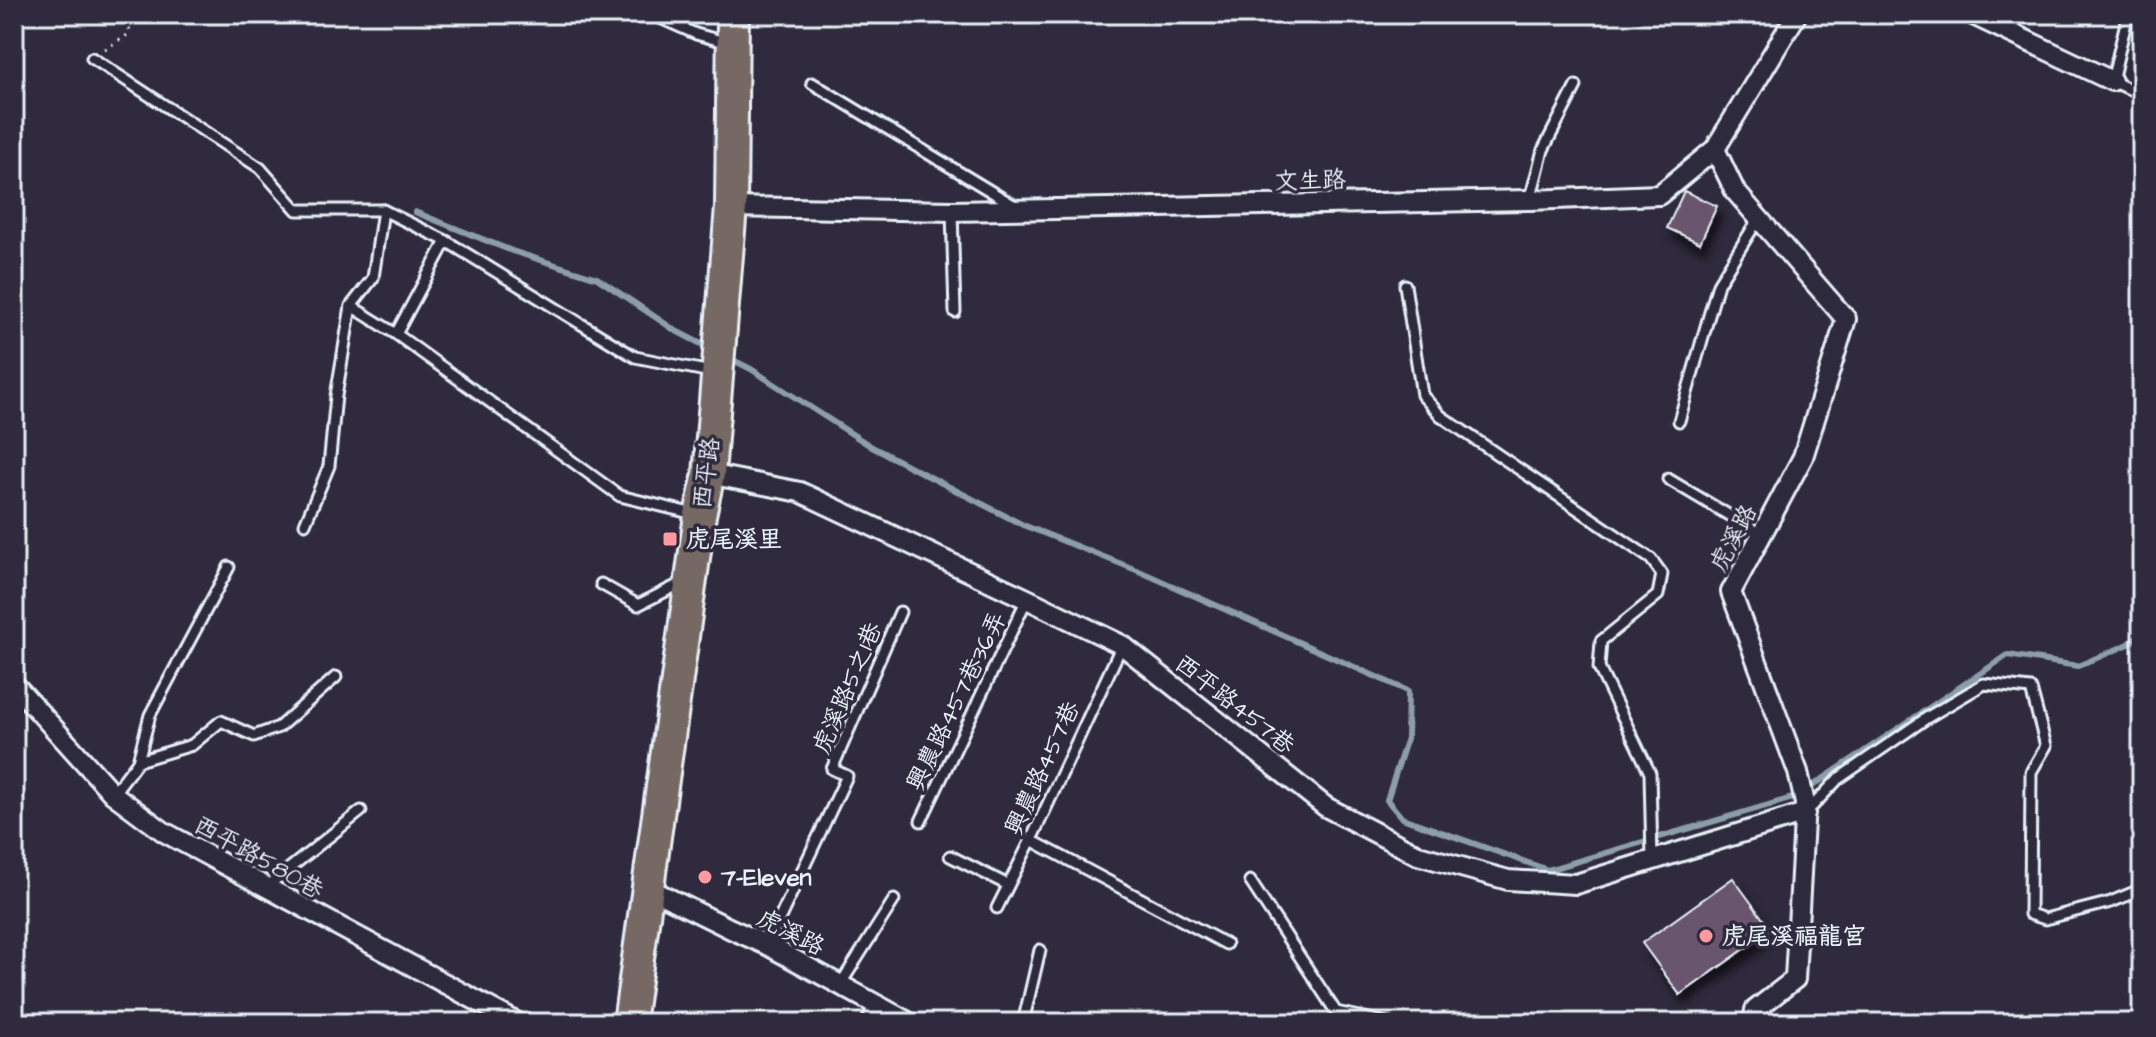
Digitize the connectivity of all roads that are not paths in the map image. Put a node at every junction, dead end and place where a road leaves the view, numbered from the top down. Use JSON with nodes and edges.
{"nodes":[{"id":1,"x":651,"y":14,"type":"edge"},
{"id":2,"x":1797,"y":14,"type":"edge"},
{"id":3,"x":1971,"y":14,"type":"edge"},
{"id":4,"x":2128,"y":14,"type":"edge"},
{"id":5,"x":733,"y":29,"type":"edge"},
{"id":6,"x":92,"y":58,"type":"road end"},
{"id":7,"x":2112,"y":81,"type":"junction"},
{"id":8,"x":812,"y":83,"type":"dead end"},
{"id":9,"x":1576,"y":86,"type":"dead end"},
{"id":10,"x":2142,"y":95,"type":"edge"},
{"id":11,"x":1715,"y":149,"type":"junction"},
{"id":12,"x":1530,"y":200,"type":"junction"},
{"id":13,"x":731,"y":207,"type":"junction"},
{"id":14,"x":383,"y":210,"type":"junction"},
{"id":15,"x":1021,"y":210,"type":"junction"},
{"id":16,"x":952,"y":211,"type":"junction"},
{"id":17,"x":1759,"y":218,"type":"junction"},
{"id":18,"x":446,"y":241,"type":"junction"},
{"id":19,"x":1405,"y":285,"type":"dead end"},
{"id":20,"x":351,"y":306,"type":"junction"},
{"id":21,"x":955,"y":312,"type":"dead end"},
{"id":22,"x":396,"y":334,"type":"junction"},
{"id":23,"x":718,"y":373,"type":"junction"},
{"id":24,"x":1679,"y":421,"type":"dead end"},
{"id":25,"x":709,"y":474,"type":"junction"},
{"id":26,"x":1668,"y":479,"type":"dead end"},
{"id":27,"x":700,"y":515,"type":"junction"},
{"id":28,"x":305,"y":524,"type":"dead end"},
{"id":29,"x":1762,"y":535,"type":"junction"},
{"id":30,"x":229,"y":567,"type":"dead end"},
{"id":31,"x":691,"y":578,"type":"junction"},
{"id":32,"x":601,"y":584,"type":"dead end"},
{"id":33,"x":1027,"y":599,"type":"junction"},
{"id":34,"x":900,"y":612,"type":"dead end"},
{"id":35,"x":1122,"y":645,"type":"junction"},
{"id":36,"x":336,"y":677,"type":"dead end"},
{"id":37,"x":14,"y":684,"type":"edge"},
{"id":38,"x":138,"y":761,"type":"junction"},
{"id":39,"x":113,"y":794,"type":"junction"},
{"id":40,"x":1805,"y":808,"type":"junction"},
{"id":41,"x":361,"y":811,"type":"dead end"},
{"id":42,"x":921,"y":821,"type":"dead end"},
{"id":43,"x":1031,"y":840,"type":"junction"},
{"id":44,"x":950,"y":856,"type":"dead end"},
{"id":45,"x":1652,"y":860,"type":"junction"},
{"id":46,"x":1250,"y":881,"type":"dead end"},
{"id":47,"x":1008,"y":885,"type":"junction"},
{"id":48,"x":265,"y":888,"type":"junction"},
{"id":49,"x":648,"y":888,"type":"junction"},
{"id":50,"x":2142,"y":889,"type":"edge"},
{"id":51,"x":894,"y":900,"type":"dead end"},
{"id":52,"x":997,"y":908,"type":"dead end"},
{"id":53,"x":1226,"y":944,"type":"dead end"},
{"id":54,"x":767,"y":945,"type":"junction"},
{"id":55,"x":1040,"y":950,"type":"dead end"},
{"id":56,"x":840,"y":985,"type":"junction"},
{"id":57,"x":875,"y":1004,"type":"junction"},
{"id":58,"x":518,"y":1023,"type":"edge"},
{"id":59,"x":629,"y":1023,"type":"edge"},
{"id":60,"x":866,"y":1023,"type":"edge"},
{"id":61,"x":910,"y":1023,"type":"edge"},
{"id":62,"x":1023,"y":1023,"type":"edge"},
{"id":63,"x":1388,"y":1023,"type":"edge"},
{"id":64,"x":1753,"y":1023,"type":"edge"}],
"edges":[{"from":1,"to":5,"type":"lane"},
{"from":2,"to":11,"type":"street","name":"文生路"},
{"from":3,"to":7,"type":"street"},
{"from":4,"to":7,"type":"lane"},
{"from":5,"to":13,"type":"main road","name":"西平路"},
{"from":6,"to":14,"type":"lane"},
{"from":7,"to":10,"type":"lane"},
{"from":8,"to":15,"type":"lane"},
{"from":9,"to":12,"type":"lane"},
{"from":11,"to":12,"type":"street","name":"文生路"},
{"from":11,"to":17,"type":"street","name":"虎溪路"},
{"from":12,"to":15,"type":"street","name":"文生路"},
{"from":13,"to":16,"type":"street","name":"文生路"},
{"from":13,"to":23,"type":"main road","name":"西平路"},
{"from":14,"to":18,"type":"lane"},
{"from":14,"to":20,"type":"lane"},
{"from":15,"to":16,"type":"street","name":"文生路"},
{"from":16,"to":21,"type":"lane"},
{"from":17,"to":24,"type":"lane"},
{"from":17,"to":29,"type":"street","name":"虎溪路"},
{"from":18,"to":22,"type":"lane"},
{"from":18,"to":23,"type":"lane"},
{"from":19,"to":45,"type":"lane"},
{"from":20,"to":22,"type":"lane"},
{"from":20,"to":28,"type":"lane"},
{"from":22,"to":27,"type":"lane"},
{"from":23,"to":25,"type":"main road","name":"西平路"},
{"from":25,"to":27,"type":"main road","name":"西平路"},
{"from":25,"to":33,"type":"street","name":"西平路457巷"},
{"from":26,"to":29,"type":"lane"},
{"from":27,"to":31,"type":"main road","name":"西平路"},
{"from":29,"to":40,"type":"street","name":"虎溪路"},
{"from":30,"to":38,"type":"lane"},
{"from":31,"to":32,"type":"lane"},
{"from":31,"to":49,"type":"main road","name":"西平路"},
{"from":33,"to":35,"type":"street","name":"西平路457巷"},
{"from":33,"to":42,"type":"lane","name":"興農路457巷36弄"},
{"from":34,"to":54,"type":"lane","name":"虎溪路5之1巷"},
{"from":35,"to":43,"type":"lane","name":"興農路457巷"},
{"from":35,"to":45,"type":"street","name":"西平路457巷"},
{"from":36,"to":38,"type":"lane"},
{"from":37,"to":39,"type":"street","name":"西平路580巷"},
{"from":38,"to":39,"type":"lane"},
{"from":39,"to":48,"type":"street","name":"西平路580巷"},
{"from":40,"to":45,"type":"street","name":"西平路457巷"},
{"from":40,"to":50,"type":"lane"},
{"from":40,"to":64,"type":"street","name":"虎溪路"},
{"from":41,"to":48,"type":"lane"},
{"from":43,"to":47,"type":"lane","name":"興農路457巷"},
{"from":43,"to":53,"type":"lane"},
{"from":44,"to":47,"type":"lane"},
{"from":46,"to":63,"type":"lane"},
{"from":47,"to":52,"type":"lane","name":"興農路457巷"},
{"from":48,"to":58,"type":"street","name":"西平路580巷"},
{"from":49,"to":54,"type":"street","name":"虎溪路"},
{"from":49,"to":59,"type":"main road","name":"西平路"},
{"from":51,"to":56,"type":"lane"},
{"from":54,"to":56,"type":"street","name":"虎溪路"},
{"from":55,"to":62,"type":"lane"},
{"from":56,"to":57,"type":"street","name":"虎溪路"},
{"from":57,"to":60,"type":"lane"},
{"from":57,"to":61,"type":"street","name":"虎溪路"}]}
